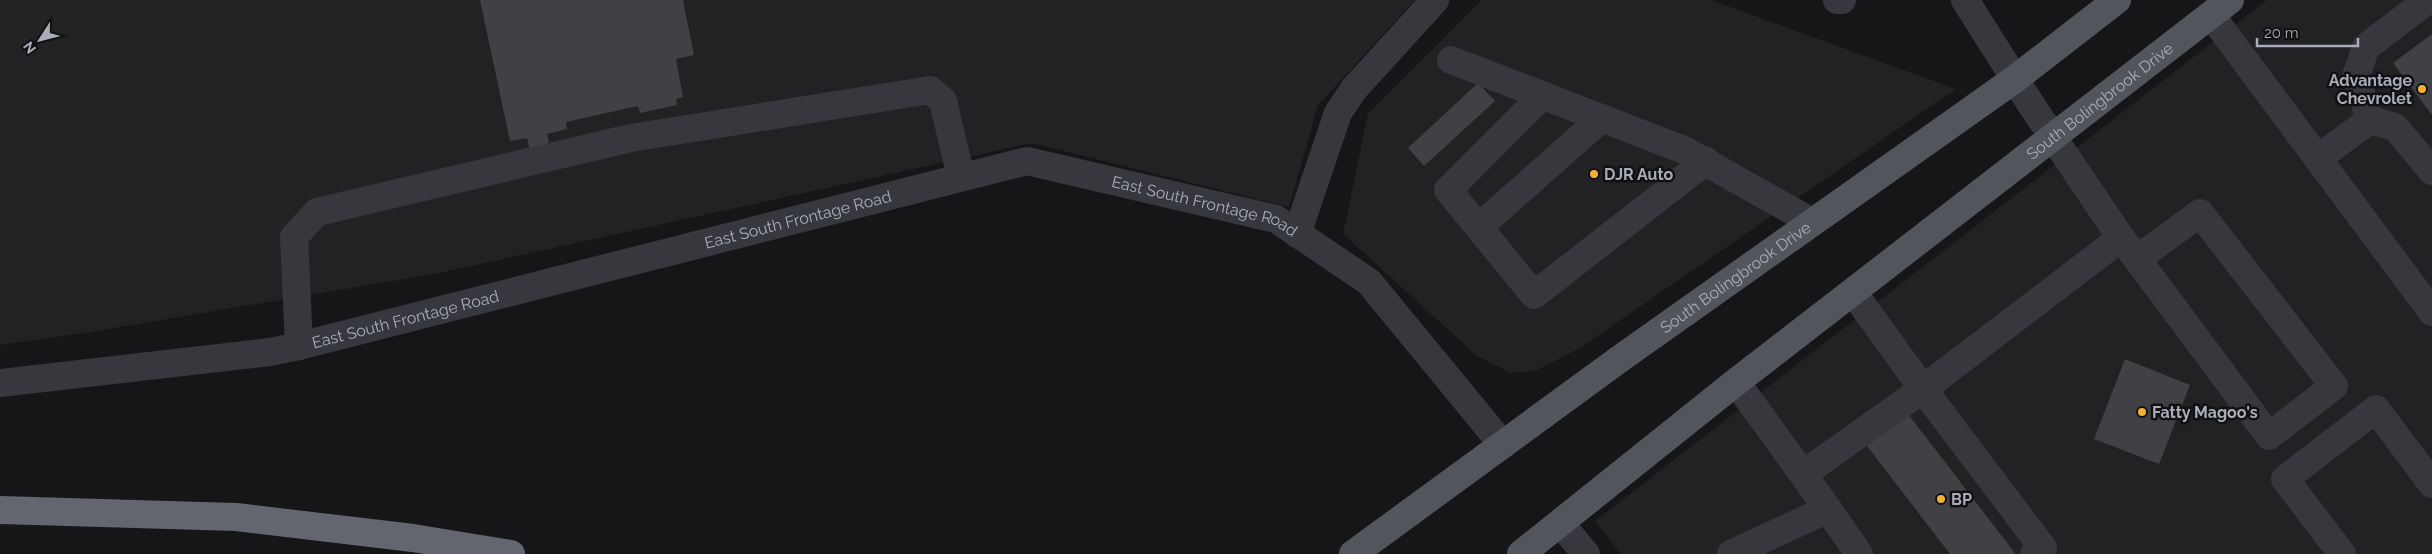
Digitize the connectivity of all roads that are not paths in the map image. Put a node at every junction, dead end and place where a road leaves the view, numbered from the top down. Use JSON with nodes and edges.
{"nodes":[{"id":1,"x":1435,"y":0,"type":"edge"},
{"id":2,"x":1837,"y":0,"type":"edge"},
{"id":3,"x":1842,"y":0,"type":"edge"},
{"id":4,"x":1965,"y":0,"type":"edge"},
{"id":5,"x":2117,"y":0,"type":"edge"},
{"id":6,"x":2428,"y":0,"type":"edge"},
{"id":7,"x":2220,"y":7,"type":"edge"},
{"id":8,"x":1451,"y":60,"type":"dead end"},
{"id":9,"x":2015,"y":79,"type":"junction"},
{"id":10,"x":1543,"y":95,"type":"junction"},
{"id":11,"x":1602,"y":118,"type":"junction"},
{"id":12,"x":2370,"y":120,"type":"junction"},
{"id":13,"x":2053,"y":138,"type":"junction"},
{"id":14,"x":2318,"y":158,"type":"junction"},
{"id":15,"x":1706,"y":161,"type":"junction"},
{"id":16,"x":2432,"y":171,"type":"edge"},
{"id":17,"x":961,"y":177,"type":"junction"},
{"id":18,"x":1812,"y":222,"type":"junction"},
{"id":19,"x":1478,"y":227,"type":"junction"},
{"id":20,"x":1297,"y":234,"type":"junction"},
{"id":21,"x":2129,"y":249,"type":"junction"},
{"id":22,"x":1854,"y":292,"type":"junction"},
{"id":23,"x":2432,"y":312,"type":"edge"},
{"id":24,"x":299,"y":346,"type":"junction"},
{"id":25,"x":1736,"y":382,"type":"junction"},
{"id":26,"x":0,"y":383,"type":"edge"},
{"id":27,"x":1922,"y":389,"type":"junction"},
{"id":28,"x":1503,"y":445,"type":"junction"},
{"id":29,"x":1803,"y":474,"type":"junction"},
{"id":30,"x":2432,"y":484,"type":"edge"},
{"id":31,"x":1828,"y":509,"type":"junction"},
{"id":32,"x":0,"y":510,"type":"edge"},
{"id":33,"x":1560,"y":523,"type":"junction"},
{"id":34,"x":511,"y":554,"type":"edge"},
{"id":35,"x":1353,"y":554,"type":"edge"},
{"id":36,"x":1521,"y":554,"type":"edge"},
{"id":37,"x":1586,"y":554,"type":"edge"},
{"id":38,"x":1731,"y":554,"type":"edge"},
{"id":39,"x":1858,"y":554,"type":"edge"},
{"id":40,"x":2034,"y":554,"type":"edge"},
{"id":41,"x":2342,"y":554,"type":"edge"}],
"edges":[{"from":1,"to":20,"type":"street"},
{"from":2,"to":3,"type":"street"},
{"from":4,"to":9,"type":"street"},
{"from":5,"to":9,"type":"main road","name":"South Bolingbrook Drive"},
{"from":6,"to":12,"type":"street"},
{"from":7,"to":13,"type":"main road","name":"South Bolingbrook Drive"},
{"from":7,"to":14,"type":"street"},
{"from":8,"to":10,"type":"street"},
{"from":9,"to":13,"type":"street"},
{"from":9,"to":18,"type":"main road","name":"South Bolingbrook Drive"},
{"from":10,"to":11,"type":"street"},
{"from":10,"to":19,"type":"street"},
{"from":11,"to":15,"type":"street"},
{"from":11,"to":19,"type":"street"},
{"from":12,"to":14,"type":"street"},
{"from":12,"to":16,"type":"street"},
{"from":13,"to":21,"type":"street"},
{"from":13,"to":22,"type":"main road","name":"South Bolingbrook Drive"},
{"from":14,"to":23,"type":"street"},
{"from":15,"to":18,"type":"street"},
{"from":15,"to":19,"type":"street"},
{"from":17,"to":20,"type":"street","name":"East South Frontage Road"},
{"from":17,"to":24,"type":"street","name":"East South Frontage Road"},
{"from":17,"to":24,"type":"street"},
{"from":18,"to":28,"type":"main road","name":"South Bolingbrook Drive"},
{"from":20,"to":28,"type":"street","name":"East South Frontage Road"},
{"from":21,"to":21,"type":"street"},
{"from":21,"to":27,"type":"street"},
{"from":22,"to":25,"type":"main road","name":"South Bolingbrook Drive"},
{"from":22,"to":27,"type":"street"},
{"from":24,"to":26,"type":"street","name":"East South Frontage Road"},
{"from":25,"to":29,"type":"street"},
{"from":25,"to":33,"type":"main road","name":"South Bolingbrook Drive"},
{"from":27,"to":29,"type":"street"},
{"from":27,"to":40,"type":"street"},
{"from":28,"to":35,"type":"main road","name":"South Bolingbrook Drive"},
{"from":29,"to":31,"type":"street"},
{"from":30,"to":41,"type":"street"},
{"from":31,"to":38,"type":"street"},
{"from":31,"to":39,"type":"street"},
{"from":32,"to":34,"type":"highway"},
{"from":33,"to":36,"type":"main road","name":"South Bolingbrook Drive"},
{"from":33,"to":37,"type":"street"}]}
